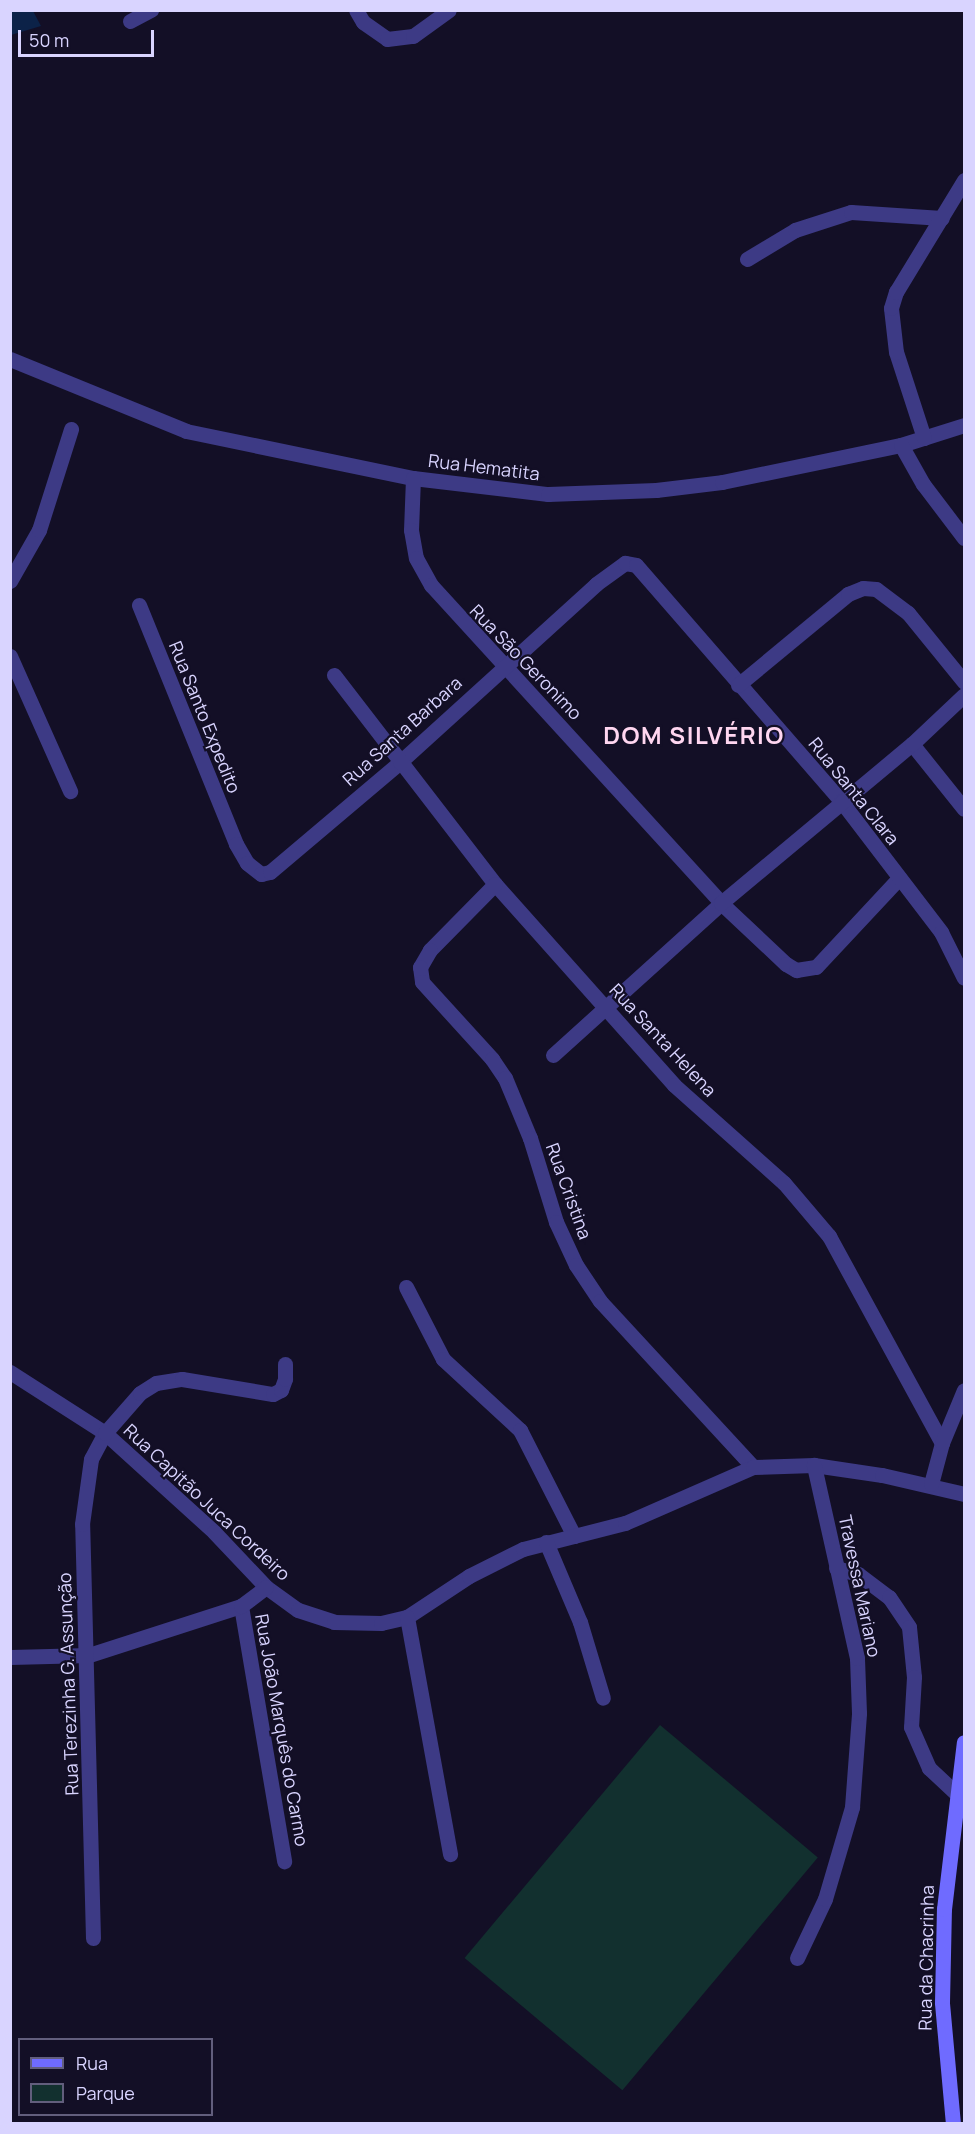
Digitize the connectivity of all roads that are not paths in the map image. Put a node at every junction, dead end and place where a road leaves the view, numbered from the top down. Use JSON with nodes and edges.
{"nodes":[{"id":1,"x":151,"y":10,"type":"edge"},
{"id":2,"x":449,"y":10,"type":"edge"},
{"id":3,"x":359,"y":16,"type":"edge"},
{"id":4,"x":130,"y":21,"type":"dead end"},
{"id":5,"x":964,"y":180,"type":"edge"},
{"id":6,"x":942,"y":218,"type":"junction"},
{"id":7,"x":747,"y":259,"type":"dead end"},
{"id":8,"x":10,"y":359,"type":"edge"},
{"id":9,"x":964,"y":425,"type":"edge"},
{"id":10,"x":71,"y":429,"type":"dead end"},
{"id":11,"x":924,"y":438,"type":"junction"},
{"id":12,"x":901,"y":445,"type":"junction"},
{"id":13,"x":412,"y":478,"type":"junction"},
{"id":14,"x":964,"y":538,"type":"edge"},
{"id":15,"x":10,"y":581,"type":"edge"},
{"id":16,"x":596,"y":584,"type":"joint"},
{"id":17,"x":139,"y":605,"type":"dead end"},
{"id":18,"x":10,"y":656,"type":"edge"},
{"id":19,"x":506,"y":664,"type":"junction"},
{"id":20,"x":334,"y":675,"type":"dead end"},
{"id":21,"x":964,"y":682,"type":"edge"},
{"id":22,"x":738,"y":685,"type":"junction"},
{"id":23,"x":964,"y":695,"type":"edge"},
{"id":24,"x":912,"y":744,"type":"junction"},
{"id":25,"x":400,"y":762,"type":"junction"},
{"id":26,"x":70,"y":791,"type":"dead end"},
{"id":27,"x":841,"y":801,"type":"junction"},
{"id":28,"x":964,"y":809,"type":"edge"},
{"id":29,"x":236,"y":844,"type":"joint"},
{"id":30,"x":898,"y":878,"type":"junction"},
{"id":31,"x":495,"y":884,"type":"junction"},
{"id":32,"x":722,"y":903,"type":"junction"},
{"id":33,"x":964,"y":978,"type":"edge"},
{"id":34,"x":606,"y":1008,"type":"junction"},
{"id":35,"x":553,"y":1055,"type":"dead end"},
{"id":36,"x":406,"y":1287,"type":"dead end"},
{"id":37,"x":285,"y":1364,"type":"dead end"},
{"id":38,"x":10,"y":1372,"type":"edge"},
{"id":39,"x":964,"y":1390,"type":"edge"},
{"id":40,"x":105,"y":1433,"type":"junction"},
{"id":41,"x":942,"y":1443,"type":"junction"},
{"id":42,"x":814,"y":1465,"type":"junction"},
{"id":43,"x":753,"y":1467,"type":"junction"},
{"id":44,"x":931,"y":1484,"type":"junction"},
{"id":45,"x":964,"y":1494,"type":"edge"},
{"id":46,"x":574,"y":1536,"type":"junction"},
{"id":47,"x":546,"y":1542,"type":"junction"},
{"id":48,"x":836,"y":1568,"type":"junction"},
{"id":49,"x":266,"y":1587,"type":"junction"},
{"id":50,"x":241,"y":1606,"type":"junction"},
{"id":51,"x":408,"y":1617,"type":"junction"},
{"id":52,"x":89,"y":1655,"type":"junction"},
{"id":53,"x":10,"y":1656,"type":"edge"},
{"id":54,"x":603,"y":1698,"type":"dead end"},
{"id":55,"x":964,"y":1742,"type":"edge"},
{"id":56,"x":957,"y":1794,"type":"junction"},
{"id":57,"x":450,"y":1854,"type":"dead end"},
{"id":58,"x":284,"y":1861,"type":"dead end"},
{"id":59,"x":93,"y":1938,"type":"dead end"},
{"id":60,"x":796,"y":1958,"type":"dead end"},
{"id":61,"x":953,"y":2124,"type":"edge"}],
"edges":[{"from":1,"to":4,"type":"street"},
{"from":2,"to":3,"type":"street"},
{"from":5,"to":6,"type":"street"},
{"from":6,"to":7,"type":"street"},
{"from":6,"to":11,"type":"street"},
{"from":8,"to":13,"type":"street","name":"Rua Hematita"},
{"from":9,"to":11,"type":"street","name":"Rua Hematita"},
{"from":10,"to":15,"type":"street"},
{"from":11,"to":12,"type":"street","name":"Rua Hematita"},
{"from":12,"to":13,"type":"street","name":"Rua Hematita"},
{"from":12,"to":14,"type":"street"},
{"from":13,"to":19,"type":"street","name":"Rua São Geronimo"},
{"from":16,"to":19,"type":"street","name":"Rua Santa Barbara"},
{"from":16,"to":22,"type":"street","name":"Rua Santa Clara"},
{"from":17,"to":29,"type":"street","name":"Rua Santo Expedito"},
{"from":18,"to":26,"type":"street"},
{"from":19,"to":25,"type":"street","name":"Rua Santa Barbara"},
{"from":19,"to":32,"type":"street","name":"Rua São Geronimo"},
{"from":20,"to":25,"type":"street","name":"Rua Santa Helena"},
{"from":21,"to":22,"type":"street"},
{"from":22,"to":27,"type":"street","name":"Rua Santa Clara"},
{"from":23,"to":24,"type":"street"},
{"from":24,"to":27,"type":"street"},
{"from":24,"to":28,"type":"street"},
{"from":25,"to":29,"type":"street","name":"Rua Santa Barbara"},
{"from":25,"to":31,"type":"street","name":"Rua Santa Helena"},
{"from":27,"to":30,"type":"street","name":"Rua Santa Clara"},
{"from":27,"to":32,"type":"street"},
{"from":30,"to":32,"type":"street","name":"Rua São Geronimo"},
{"from":30,"to":33,"type":"street","name":"Rua Santa Clara"},
{"from":31,"to":34,"type":"street","name":"Rua Santa Helena"},
{"from":31,"to":43,"type":"street","name":"Rua Cristina"},
{"from":32,"to":34,"type":"street"},
{"from":34,"to":35,"type":"street"},
{"from":34,"to":41,"type":"street","name":"Rua Santa Helena"},
{"from":36,"to":46,"type":"street"},
{"from":37,"to":40,"type":"street","name":"Rua Terezinha G. Assunção"},
{"from":38,"to":40,"type":"street","name":"Rua Capitão Juca Cordeiro"},
{"from":39,"to":41,"type":"street"},
{"from":40,"to":49,"type":"street","name":"Rua Capitão Juca Cordeiro"},
{"from":40,"to":52,"type":"street","name":"Rua Terezinha G. Assunção"},
{"from":41,"to":44,"type":"street"},
{"from":42,"to":43,"type":"street","name":"Rua Capitão Juca Cordeiro"},
{"from":42,"to":44,"type":"street","name":"Rua Capitão Juca Cordeiro"},
{"from":42,"to":48,"type":"street","name":"Travessa Mariano"},
{"from":43,"to":46,"type":"street","name":"Rua Capitão Juca Cordeiro"},
{"from":44,"to":45,"type":"street","name":"Rua Capitão Juca Cordeiro"},
{"from":46,"to":47,"type":"street","name":"Rua Capitão Juca Cordeiro"},
{"from":47,"to":51,"type":"street","name":"Rua Capitão Juca Cordeiro"},
{"from":47,"to":54,"type":"street"},
{"from":48,"to":56,"type":"street"},
{"from":48,"to":60,"type":"street","name":"Travessa Mariano"},
{"from":49,"to":50,"type":"street"},
{"from":49,"to":51,"type":"street","name":"Rua Capitão Juca Cordeiro"},
{"from":50,"to":52,"type":"street"},
{"from":50,"to":58,"type":"street","name":"Rua João Marquês do Carmo"},
{"from":51,"to":57,"type":"street"},
{"from":52,"to":53,"type":"street"},
{"from":52,"to":59,"type":"street","name":"Rua Terezinha G. Assunção"},
{"from":55,"to":56,"type":"main road","name":"Rua da Chacrinha"},
{"from":56,"to":61,"type":"main road","name":"Rua da Chacrinha"}]}
